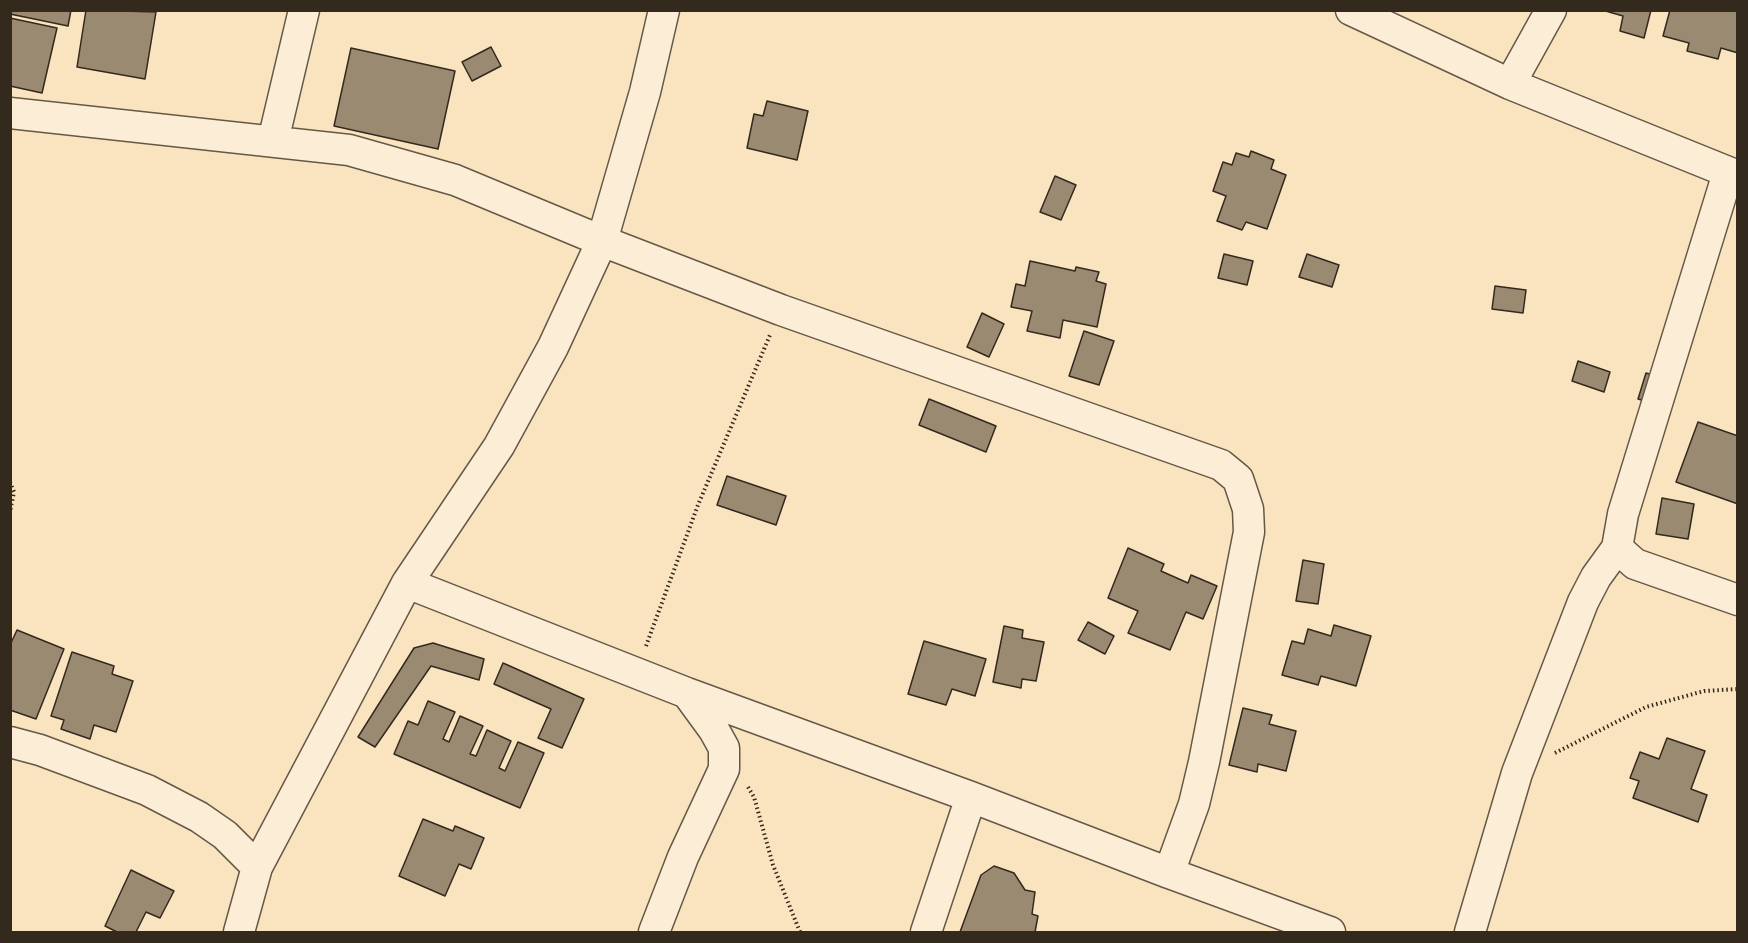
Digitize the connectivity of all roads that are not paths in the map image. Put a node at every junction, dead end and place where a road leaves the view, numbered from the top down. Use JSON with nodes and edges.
{"nodes":[{"id":1,"x":304,"y":10,"type":"edge"},
{"id":2,"x":664,"y":10,"type":"edge"},
{"id":3,"x":1351,"y":10,"type":"edge"},
{"id":4,"x":1551,"y":10,"type":"edge"},
{"id":5,"x":1510,"y":84,"type":"junction"},
{"id":6,"x":10,"y":113,"type":"edge"},
{"id":7,"x":273,"y":141,"type":"junction"},
{"id":8,"x":1733,"y":175,"type":"edge"},
{"id":9,"x":602,"y":240,"type":"junction"},
{"id":10,"x":1617,"y":548,"type":"junction"},
{"id":11,"x":407,"y":583,"type":"junction"},
{"id":12,"x":1737,"y":600,"type":"edge"},
{"id":13,"x":687,"y":693,"type":"junction"},
{"id":14,"x":10,"y":742,"type":"edge"},
{"id":15,"x":971,"y":797,"type":"junction"},
{"id":16,"x":257,"y":867,"type":"junction"},
{"id":17,"x":1169,"y":873,"type":"junction"},
{"id":18,"x":239,"y":933,"type":"edge"},
{"id":19,"x":654,"y":933,"type":"edge"},
{"id":20,"x":927,"y":933,"type":"edge"},
{"id":21,"x":1329,"y":933,"type":"edge"},
{"id":22,"x":1470,"y":933,"type":"edge"}],
"edges":[{"from":1,"to":7,"type":"street"},
{"from":2,"to":9,"type":"street"},
{"from":3,"to":5,"type":"street"},
{"from":4,"to":5,"type":"street"},
{"from":5,"to":8,"type":"street"},
{"from":6,"to":7,"type":"street"},
{"from":7,"to":9,"type":"street"},
{"from":8,"to":10,"type":"street"},
{"from":9,"to":11,"type":"street"},
{"from":9,"to":17,"type":"street"},
{"from":10,"to":12,"type":"street"},
{"from":10,"to":22,"type":"street"},
{"from":11,"to":13,"type":"street"},
{"from":11,"to":16,"type":"street"},
{"from":13,"to":15,"type":"street"},
{"from":13,"to":19,"type":"street"},
{"from":14,"to":16,"type":"street"},
{"from":15,"to":17,"type":"street"},
{"from":15,"to":20,"type":"street"},
{"from":16,"to":18,"type":"street"},
{"from":17,"to":21,"type":"street"}]}
